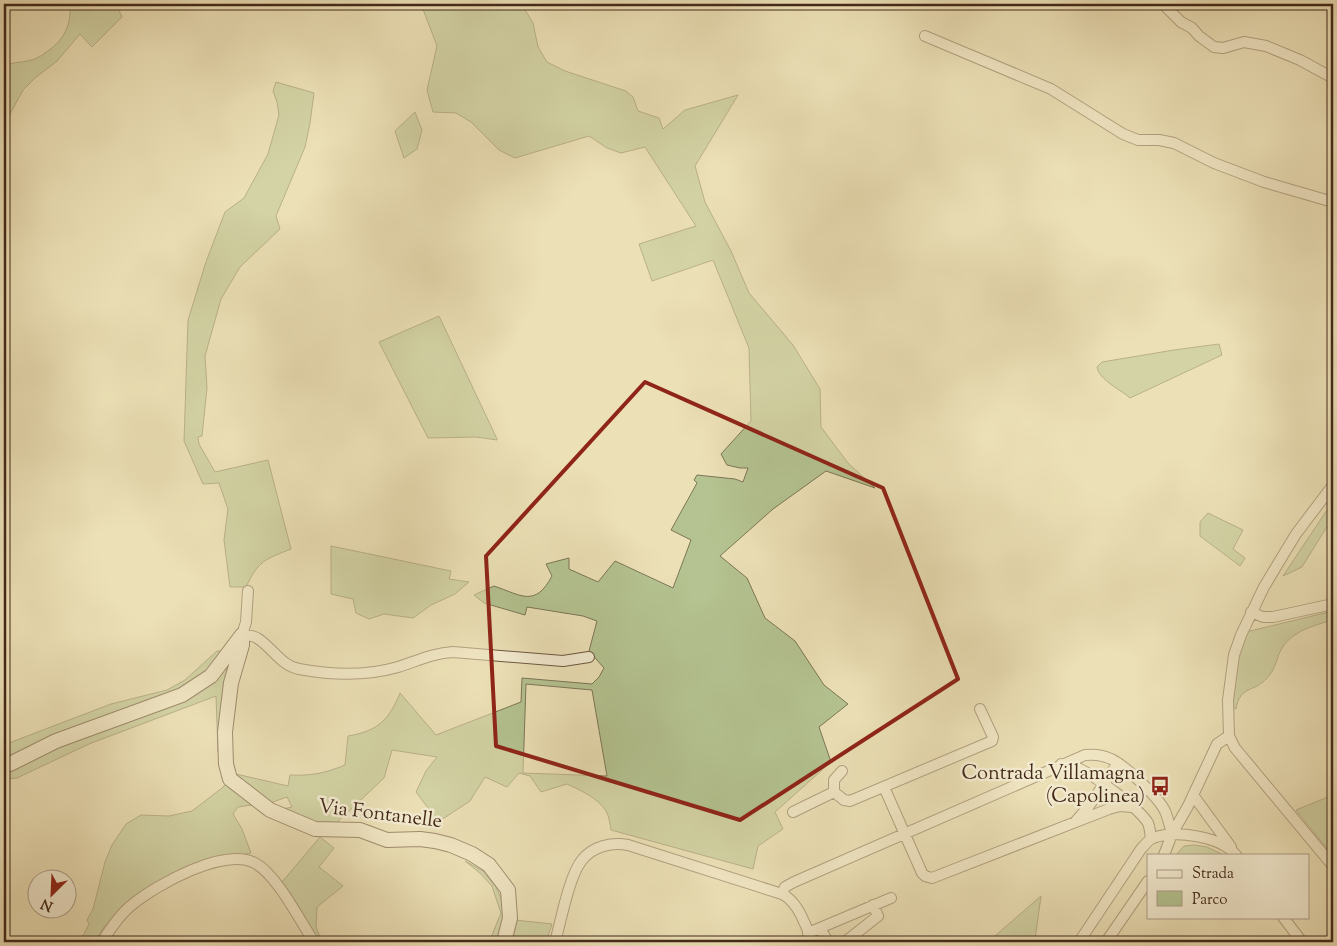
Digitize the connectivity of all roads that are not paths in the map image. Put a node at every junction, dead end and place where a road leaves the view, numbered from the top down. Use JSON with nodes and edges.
{"nodes":[{"id":1,"x":1163,"y":4,"type":"edge"},
{"id":2,"x":925,"y":36,"type":"dead end"},
{"id":3,"x":1333,"y":78,"type":"edge"},
{"id":4,"x":1333,"y":202,"type":"edge"},
{"id":5,"x":1333,"y":485,"type":"edge"},
{"id":6,"x":248,"y":591,"type":"dead end"},
{"id":7,"x":1333,"y":604,"type":"edge"},
{"id":8,"x":1251,"y":612,"type":"junction"},
{"id":9,"x":242,"y":635,"type":"junction"},
{"id":10,"x":589,"y":658,"type":"dead end"},
{"id":11,"x":980,"y":709,"type":"dead end"},
{"id":12,"x":1229,"y":736,"type":"junction"},
{"id":13,"x":1118,"y":763,"type":"junction"},
{"id":14,"x":4,"y":764,"type":"edge"},
{"id":15,"x":1061,"y":764,"type":"junction"},
{"id":16,"x":842,"y":771,"type":"dead end"},
{"id":17,"x":1104,"y":785,"type":"junction"},
{"id":18,"x":884,"y":787,"type":"junction"},
{"id":19,"x":834,"y":792,"type":"junction"},
{"id":20,"x":1194,"y":793,"type":"junction"},
{"id":21,"x":1132,"y":807,"type":"junction"},
{"id":22,"x":793,"y":812,"type":"dead end"},
{"id":23,"x":1073,"y":823,"type":"junction"},
{"id":24,"x":905,"y":834,"type":"junction"},
{"id":25,"x":1172,"y":834,"type":"junction"},
{"id":26,"x":1151,"y":838,"type":"junction"},
{"id":27,"x":1164,"y":854,"type":"edge"},
{"id":28,"x":1235,"y":854,"type":"edge"},
{"id":29,"x":1333,"y":866,"type":"edge"},
{"id":30,"x":1147,"y":882,"type":"edge"},
{"id":31,"x":782,"y":894,"type":"junction"},
{"id":32,"x":891,"y":898,"type":"dead end"},
{"id":33,"x":873,"y":905,"type":"junction"},
{"id":34,"x":1284,"y":918,"type":"edge"},
{"id":35,"x":820,"y":928,"type":"junction"},
{"id":36,"x":810,"y":938,"type":"edge"},
{"id":37,"x":102,"y":942,"type":"edge"},
{"id":38,"x":314,"y":942,"type":"edge"},
{"id":39,"x":504,"y":942,"type":"edge"},
{"id":40,"x":555,"y":942,"type":"edge"},
{"id":41,"x":828,"y":942,"type":"edge"},
{"id":42,"x":846,"y":942,"type":"edge"},
{"id":43,"x":1079,"y":942,"type":"edge"},
{"id":44,"x":1106,"y":942,"type":"edge"},
{"id":45,"x":1302,"y":942,"type":"edge"}],
"edges":[{"from":1,"to":3,"type":"street"},
{"from":2,"to":4,"type":"street"},
{"from":5,"to":8,"type":"street"},
{"from":6,"to":9,"type":"street","name":"Via Fontanelle"},
{"from":7,"to":8,"type":"street"},
{"from":8,"to":12,"type":"street"},
{"from":9,"to":10,"type":"street"},
{"from":9,"to":14,"type":"street"},
{"from":9,"to":39,"type":"street","name":"Via Fontanelle"},
{"from":11,"to":18,"type":"street"},
{"from":12,"to":20,"type":"street"},
{"from":12,"to":29,"type":"street"},
{"from":13,"to":15,"type":"street"},
{"from":13,"to":17,"type":"street"},
{"from":13,"to":25,"type":"street"},
{"from":15,"to":17,"type":"street"},
{"from":15,"to":24,"type":"street"},
{"from":16,"to":19,"type":"street"},
{"from":17,"to":21,"type":"street"},
{"from":17,"to":23,"type":"street"},
{"from":18,"to":19,"type":"street"},
{"from":18,"to":24,"type":"street"},
{"from":19,"to":22,"type":"street"},
{"from":20,"to":25,"type":"street"},
{"from":20,"to":28,"type":"street"},
{"from":21,"to":23,"type":"street"},
{"from":21,"to":26,"type":"street"},
{"from":23,"to":24,"type":"street"},
{"from":24,"to":31,"type":"street"},
{"from":25,"to":26,"type":"street"},
{"from":25,"to":27,"type":"street"},
{"from":25,"to":28,"type":"street"},
{"from":26,"to":43,"type":"street"},
{"from":30,"to":44,"type":"street"},
{"from":31,"to":36,"type":"street"},
{"from":31,"to":40,"type":"street"},
{"from":32,"to":33,"type":"street"},
{"from":33,"to":35,"type":"street"},
{"from":33,"to":42,"type":"street"},
{"from":34,"to":45,"type":"street"},
{"from":35,"to":36,"type":"street"},
{"from":35,"to":41,"type":"street"},
{"from":37,"to":38,"type":"street"}]}
